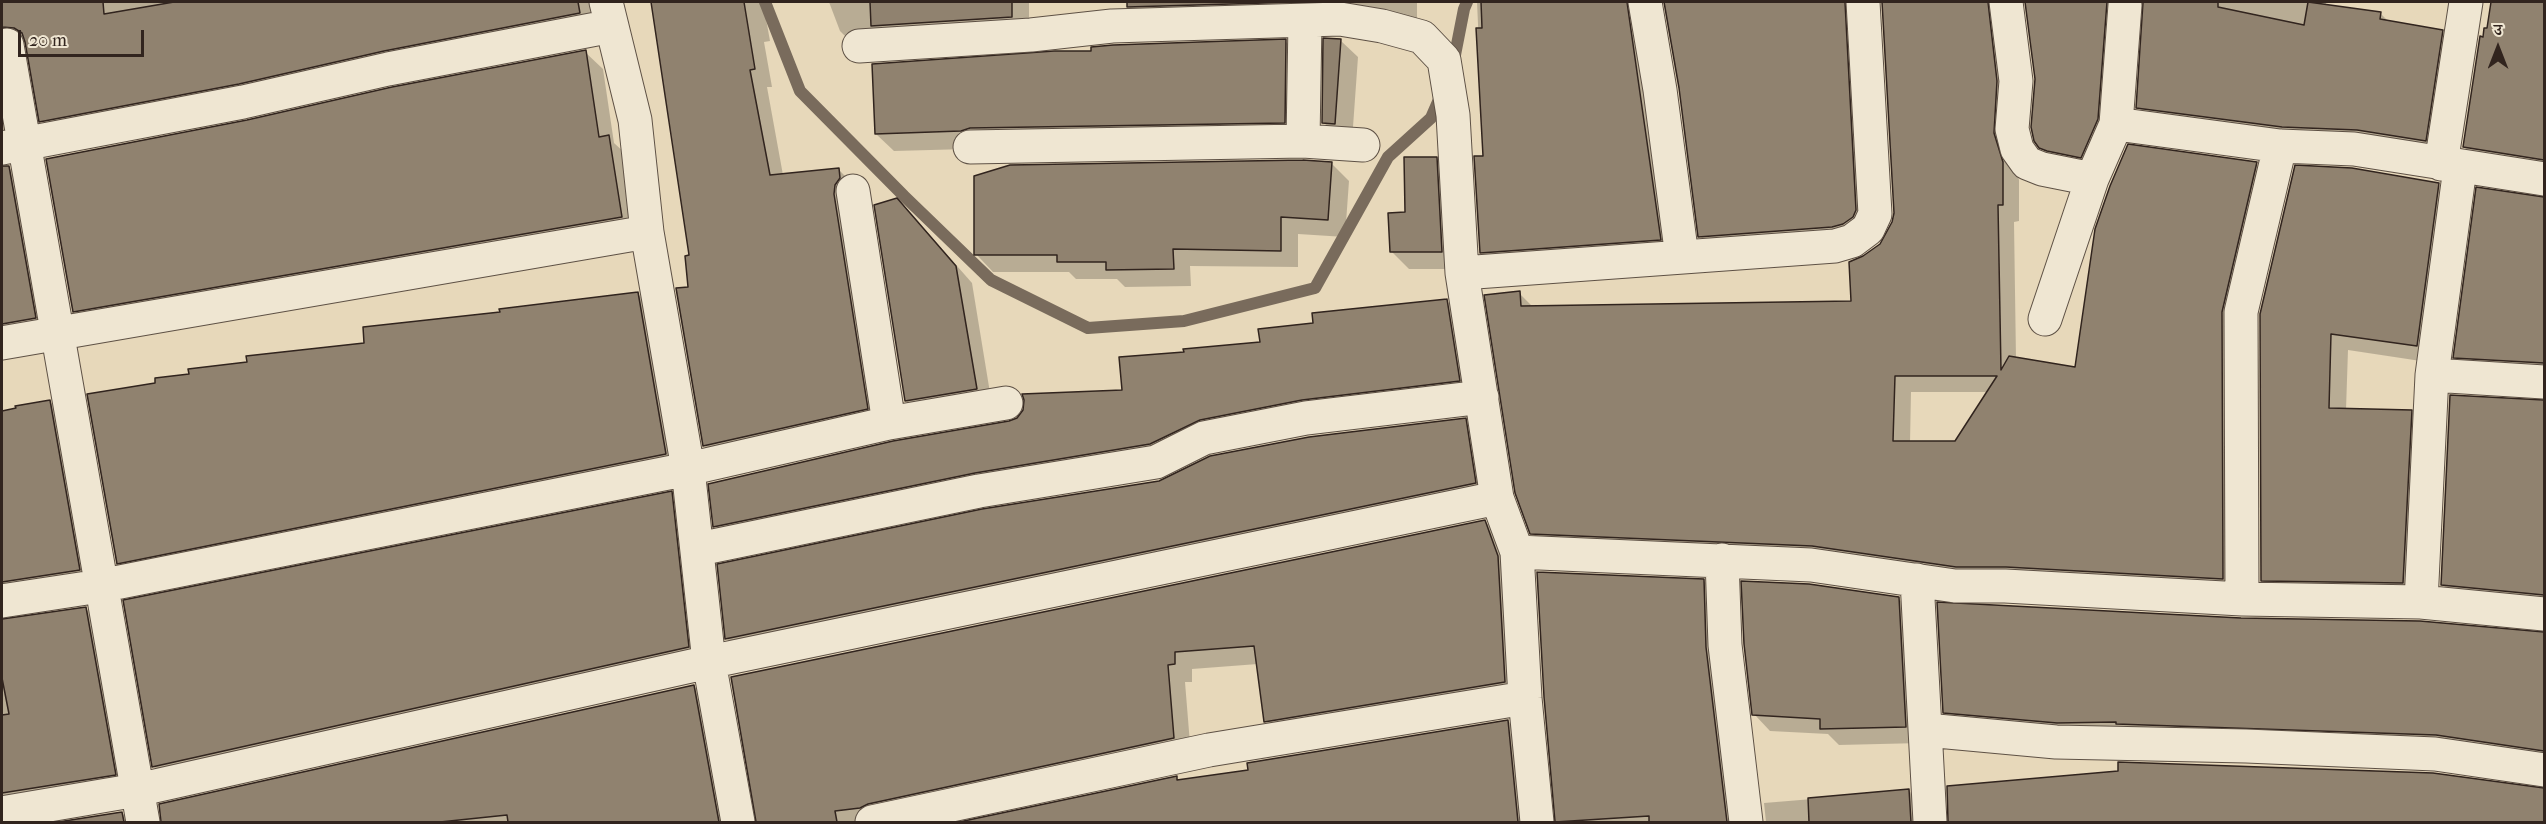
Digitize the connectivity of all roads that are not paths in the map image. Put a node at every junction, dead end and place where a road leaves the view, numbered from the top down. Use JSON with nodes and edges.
{"nodes":[{"id":1,"x":1645,"y":2,"type":"edge"},
{"id":2,"x":1863,"y":2,"type":"edge"},
{"id":3,"x":2006,"y":2,"type":"edge"},
{"id":4,"x":2466,"y":2,"type":"edge"},
{"id":5,"x":2125,"y":5,"type":"dead end"},
{"id":6,"x":609,"y":14,"type":"edge"},
{"id":7,"x":1112,"y":14,"type":"edge"},
{"id":8,"x":1305,"y":21,"type":"junction"},
{"id":9,"x":8,"y":45,"type":"dead end"},
{"id":10,"x":859,"y":46,"type":"dead end"},
{"id":11,"x":2116,"y":124,"type":"junction"},
{"id":12,"x":1303,"y":141,"type":"junction"},
{"id":13,"x":1363,"y":145,"type":"dead end"},
{"id":14,"x":12,"y":146,"type":"edge"},
{"id":15,"x":2280,"y":146,"type":"junction"},
{"id":16,"x":970,"y":147,"type":"dead end"},
{"id":17,"x":2451,"y":166,"type":"junction"},
{"id":18,"x":2092,"y":179,"type":"junction"},
{"id":19,"x":2544,"y":179,"type":"edge"},
{"id":20,"x":853,"y":191,"type":"dead end"},
{"id":21,"x":647,"y":232,"type":"junction"},
{"id":22,"x":1682,"y":258,"type":"junction"},
{"id":23,"x":1462,"y":273,"type":"junction"},
{"id":24,"x":2045,"y":320,"type":"dead end"},
{"id":25,"x":58,"y":333,"type":"junction"},
{"id":26,"x":2,"y":343,"type":"edge"},
{"id":27,"x":2432,"y":375,"type":"junction"},
{"id":28,"x":2544,"y":382,"type":"edge"},
{"id":29,"x":1482,"y":398,"type":"junction"},
{"id":30,"x":1006,"y":403,"type":"dead end"},
{"id":31,"x":889,"y":423,"type":"junction"},
{"id":32,"x":688,"y":469,"type":"junction"},
{"id":33,"x":1497,"y":498,"type":"junction"},
{"id":34,"x":699,"y":549,"type":"junction"},
{"id":35,"x":1517,"y":552,"type":"junction"},
{"id":36,"x":1722,"y":560,"type":"junction"},
{"id":37,"x":1917,"y":580,"type":"junction"},
{"id":38,"x":100,"y":586,"type":"junction"},
{"id":39,"x":2242,"y":599,"type":"junction"},
{"id":40,"x":2,"y":601,"type":"edge"},
{"id":41,"x":2421,"y":602,"type":"junction"},
{"id":42,"x":2544,"y":614,"type":"edge"},
{"id":43,"x":709,"y":662,"type":"junction"},
{"id":44,"x":1524,"y":698,"type":"junction"},
{"id":45,"x":1926,"y":730,"type":"junction"},
{"id":46,"x":2544,"y":770,"type":"edge"},
{"id":47,"x":137,"y":790,"type":"junction"},
{"id":48,"x":2,"y":813,"type":"edge"},
{"id":49,"x":143,"y":822,"type":"edge"},
{"id":50,"x":738,"y":822,"type":"edge"},
{"id":51,"x":872,"y":822,"type":"edge"},
{"id":52,"x":1538,"y":822,"type":"edge"},
{"id":53,"x":1746,"y":822,"type":"edge"},
{"id":54,"x":1930,"y":822,"type":"edge"}],
"edges":[{"from":1,"to":22,"type":"street"},
{"from":2,"to":22,"type":"street"},
{"from":3,"to":18,"type":"street"},
{"from":4,"to":17,"type":"street"},
{"from":5,"to":11,"type":"street"},
{"from":6,"to":14,"type":"street"},
{"from":6,"to":21,"type":"street"},
{"from":7,"to":8,"type":"street"},
{"from":7,"to":10,"type":"street"},
{"from":8,"to":12,"type":"street"},
{"from":8,"to":23,"type":"street"},
{"from":9,"to":14,"type":"street"},
{"from":11,"to":15,"type":"street"},
{"from":11,"to":18,"type":"street"},
{"from":12,"to":13,"type":"street"},
{"from":12,"to":16,"type":"street"},
{"from":14,"to":25,"type":"street"},
{"from":15,"to":17,"type":"street"},
{"from":15,"to":39,"type":"street"},
{"from":17,"to":19,"type":"street"},
{"from":17,"to":27,"type":"street"},
{"from":18,"to":24,"type":"street"},
{"from":20,"to":31,"type":"street"},
{"from":21,"to":25,"type":"street"},
{"from":21,"to":32,"type":"street"},
{"from":22,"to":23,"type":"street"},
{"from":23,"to":29,"type":"street"},
{"from":25,"to":26,"type":"street"},
{"from":25,"to":38,"type":"street"},
{"from":27,"to":28,"type":"street"},
{"from":27,"to":41,"type":"street"},
{"from":29,"to":33,"type":"street"},
{"from":29,"to":34,"type":"street"},
{"from":30,"to":31,"type":"street"},
{"from":31,"to":32,"type":"street"},
{"from":32,"to":34,"type":"street"},
{"from":32,"to":38,"type":"street"},
{"from":33,"to":35,"type":"street"},
{"from":33,"to":43,"type":"street"},
{"from":34,"to":43,"type":"street"},
{"from":35,"to":36,"type":"street"},
{"from":35,"to":44,"type":"street"},
{"from":36,"to":37,"type":"street"},
{"from":36,"to":53,"type":"street"},
{"from":37,"to":39,"type":"street"},
{"from":37,"to":45,"type":"street"},
{"from":38,"to":40,"type":"street"},
{"from":38,"to":47,"type":"street"},
{"from":39,"to":41,"type":"street"},
{"from":41,"to":42,"type":"street"},
{"from":43,"to":47,"type":"street"},
{"from":43,"to":50,"type":"street"},
{"from":44,"to":51,"type":"street"},
{"from":44,"to":52,"type":"street"},
{"from":45,"to":46,"type":"street"},
{"from":45,"to":54,"type":"street"},
{"from":47,"to":48,"type":"street"},
{"from":47,"to":49,"type":"street"}]}
